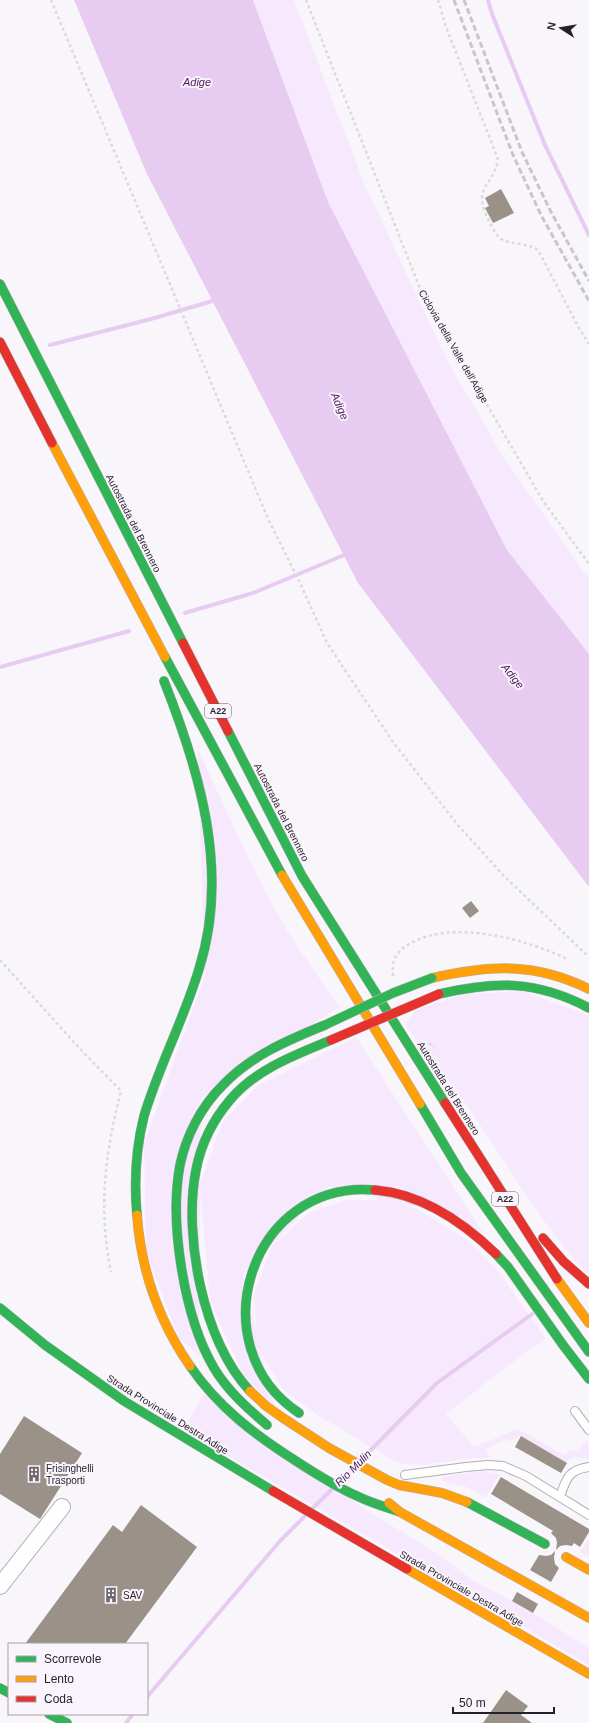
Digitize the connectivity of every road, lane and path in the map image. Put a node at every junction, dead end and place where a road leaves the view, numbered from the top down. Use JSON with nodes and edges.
{"nodes":[{"id":1,"x":51,"y":0,"type":"edge"},
{"id":2,"x":306,"y":0,"type":"edge"},
{"id":3,"x":438,"y":0,"type":"edge"},
{"id":4,"x":0,"y":284,"type":"edge"},
{"id":5,"x":0,"y":342,"type":"edge"},
{"id":6,"x":589,"y":344,"type":"edge"},
{"id":7,"x":589,"y":564,"type":"edge"},
{"id":8,"x":131,"y":592,"type":"junction"},
{"id":9,"x":589,"y":957,"type":"edge"},
{"id":10,"x":0,"y":960,"type":"edge"},
{"id":11,"x":589,"y":989,"type":"edge"},
{"id":12,"x":589,"y":1008,"type":"edge"},
{"id":13,"x":458,"y":1124,"type":"junction"},
{"id":14,"x":522,"y":1206,"type":"dead end"},
{"id":15,"x":539,"y":1232,"type":"dead end"},
{"id":16,"x":111,"y":1272,"type":"dead end"},
{"id":17,"x":589,"y":1284,"type":"edge"},
{"id":18,"x":0,"y":1308,"type":"edge"},
{"id":19,"x":589,"y":1323,"type":"edge"},
{"id":20,"x":589,"y":1352,"type":"edge"},
{"id":21,"x":589,"y":1379,"type":"edge"},
{"id":22,"x":575,"y":1411,"type":"dead end"},
{"id":23,"x":309,"y":1420,"type":"dead end"},
{"id":24,"x":589,"y":1430,"type":"edge"},
{"id":25,"x":278,"y":1432,"type":"dead end"},
{"id":26,"x":589,"y":1467,"type":"edge"},
{"id":27,"x":402,"y":1474,"type":"joint"},
{"id":28,"x":429,"y":1490,"type":"junction"},
{"id":29,"x":378,"y":1495,"type":"dead end"},
{"id":30,"x":560,"y":1497,"type":"junction"},
{"id":31,"x":62,"y":1507,"type":"dead end"},
{"id":32,"x":400,"y":1512,"type":"junction"},
{"id":33,"x":589,"y":1516,"type":"edge"},
{"id":34,"x":545,"y":1544,"type":"dead end"},
{"id":35,"x":566,"y":1557,"type":"dead end"},
{"id":36,"x":589,"y":1570,"type":"edge"},
{"id":37,"x":0,"y":1586,"type":"edge"},
{"id":38,"x":589,"y":1618,"type":"edge"},
{"id":39,"x":589,"y":1674,"type":"edge"},
{"id":40,"x":44,"y":1715,"type":"edge"},
{"id":41,"x":51,"y":1715,"type":"edge"},
{"id":42,"x":56,"y":1723,"type":"edge"},
{"id":43,"x":67,"y":1723,"type":"edge"}],
"edges":[{"from":1,"to":9,"type":"path"},
{"from":2,"to":7,"type":"path","name":"Ciclovia della Valle dell'Adige"},
{"from":3,"to":6,"type":"path"},
{"from":4,"to":13,"type":"main road","name":"Autostrada del Brennero","number":"A22"},
{"from":5,"to":8,"type":"main road","number":"A22"},
{"from":8,"to":20,"type":"main road","number":"A22"},
{"from":8,"to":32,"type":"main road"},
{"from":10,"to":16,"type":"path"},
{"from":11,"to":25,"type":"main road","bridge":true},
{"from":12,"to":28,"type":"main road","bridge":true},
{"from":13,"to":14,"type":"main road"},
{"from":13,"to":19,"type":"main road","name":"Autostrada del Brennero","number":"A22"},
{"from":15,"to":17,"type":"main road"},
{"from":18,"to":39,"type":"main road","name":"Strada Provinciale Destra Adige"},
{"from":21,"to":23,"type":"main road"},
{"from":22,"to":24,"type":"lane"},
{"from":26,"to":30,"type":"lane"},
{"from":27,"to":28,"type":"main road"},
{"from":27,"to":30,"type":"lane"},
{"from":28,"to":34,"type":"main road"},
{"from":29,"to":32,"type":"main road"},
{"from":30,"to":33,"type":"lane"},
{"from":31,"to":37,"type":"street"},
{"from":32,"to":38,"type":"main road"},
{"from":35,"to":36,"type":"main road"},
{"from":40,"to":42,"type":"main road"},
{"from":41,"to":43,"type":"main road"}]}
